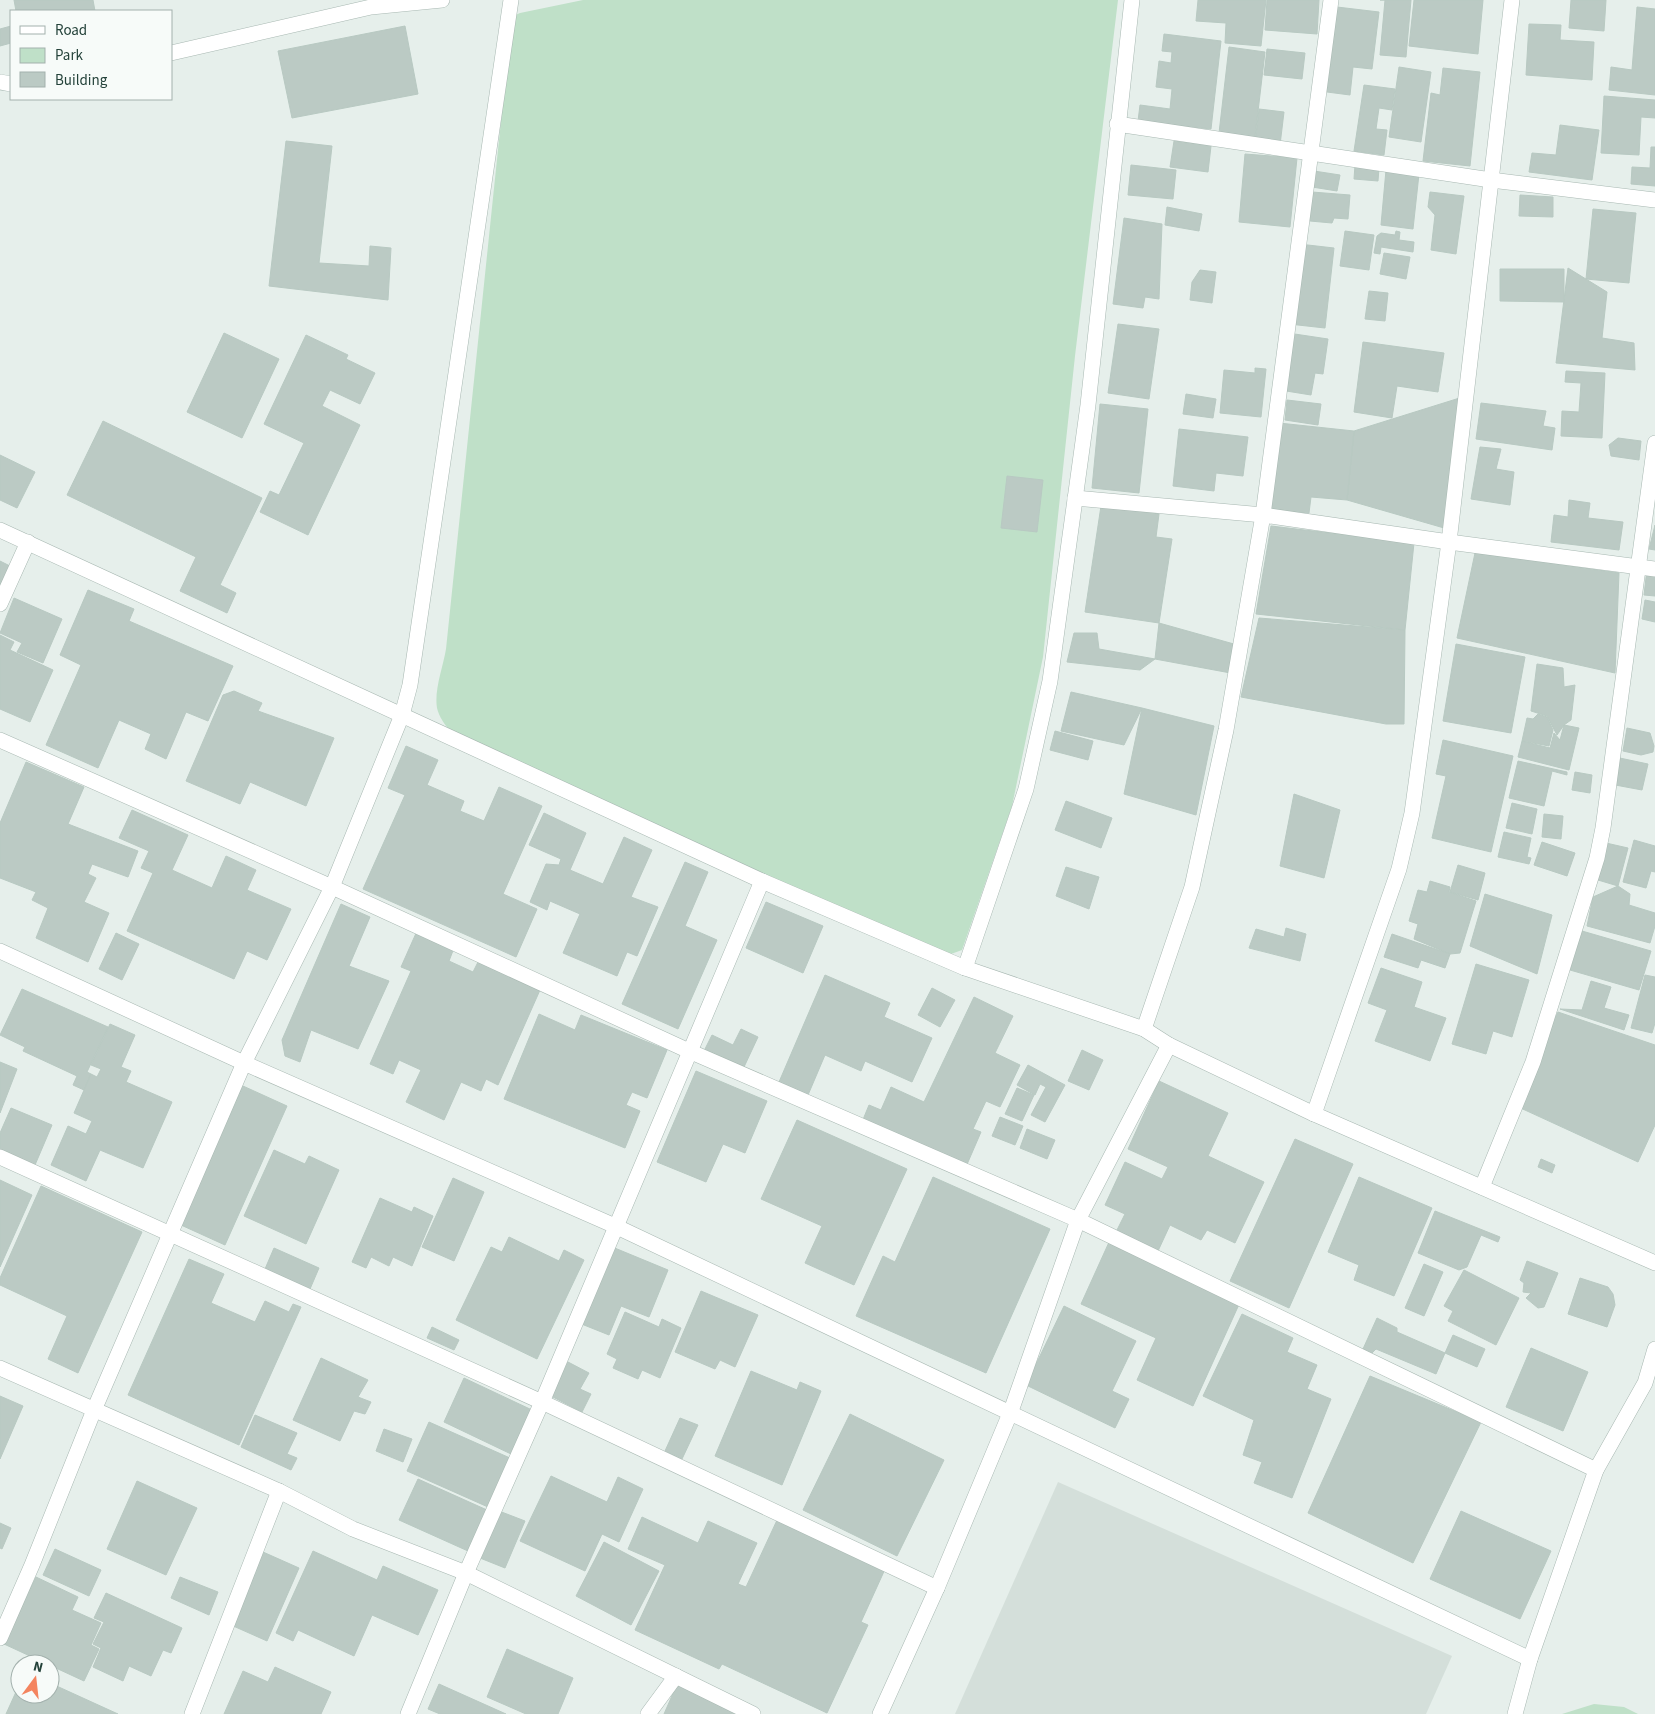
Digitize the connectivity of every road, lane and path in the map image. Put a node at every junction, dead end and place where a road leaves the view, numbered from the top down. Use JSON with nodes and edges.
{"nodes":[{"id":1,"x":442,"y":0,"type":"edge"},
{"id":2,"x":511,"y":0,"type":"edge"},
{"id":3,"x":1132,"y":0,"type":"edge"},
{"id":4,"x":1331,"y":0,"type":"edge"},
{"id":5,"x":1512,"y":0,"type":"edge"},
{"id":6,"x":370,"y":4,"type":"edge"},
{"id":7,"x":172,"y":53,"type":"edge"},
{"id":8,"x":1117,"y":124,"type":"junction"},
{"id":9,"x":1311,"y":154,"type":"junction"},
{"id":10,"x":1490,"y":180,"type":"junction"},
{"id":11,"x":1655,"y":200,"type":"edge"},
{"id":12,"x":1655,"y":443,"type":"edge"},
{"id":13,"x":1075,"y":498,"type":"junction"},
{"id":14,"x":1263,"y":515,"type":"junction"},
{"id":15,"x":0,"y":530,"type":"edge"},
{"id":16,"x":28,"y":542,"type":"junction"},
{"id":17,"x":1449,"y":542,"type":"junction"},
{"id":18,"x":1638,"y":567,"type":"junction"},
{"id":19,"x":1655,"y":569,"type":"edge"},
{"id":20,"x":0,"y":604,"type":"edge"},
{"id":21,"x":402,"y":715,"type":"junction"},
{"id":22,"x":0,"y":740,"type":"edge"},
{"id":23,"x":762,"y":881,"type":"junction"},
{"id":24,"x":332,"y":886,"type":"junction"},
{"id":25,"x":0,"y":951,"type":"edge"},
{"id":26,"x":965,"y":968,"type":"junction"},
{"id":27,"x":1144,"y":1029,"type":"junction"},
{"id":28,"x":1170,"y":1045,"type":"junction"},
{"id":29,"x":689,"y":1052,"type":"junction"},
{"id":30,"x":244,"y":1063,"type":"junction"},
{"id":31,"x":1314,"y":1114,"type":"junction"},
{"id":32,"x":0,"y":1157,"type":"edge"},
{"id":33,"x":1482,"y":1187,"type":"junction"},
{"id":34,"x":1078,"y":1220,"type":"junction"},
{"id":35,"x":616,"y":1226,"type":"junction"},
{"id":36,"x":170,"y":1232,"type":"junction"},
{"id":37,"x":1655,"y":1263,"type":"edge"},
{"id":38,"x":1655,"y":1349,"type":"edge"},
{"id":39,"x":0,"y":1368,"type":"edge"},
{"id":40,"x":542,"y":1402,"type":"junction"},
{"id":41,"x":94,"y":1410,"type":"junction"},
{"id":42,"x":1010,"y":1411,"type":"junction"},
{"id":43,"x":1596,"y":1470,"type":"junction"},
{"id":44,"x":279,"y":1491,"type":"junction"},
{"id":45,"x":466,"y":1573,"type":"junction"},
{"id":46,"x":937,"y":1588,"type":"junction"},
{"id":47,"x":0,"y":1638,"type":"edge"},
{"id":48,"x":1530,"y":1659,"type":"junction"},
{"id":49,"x":676,"y":1676,"type":"junction"},
{"id":50,"x":192,"y":1714,"type":"edge"},
{"id":51,"x":408,"y":1714,"type":"edge"},
{"id":52,"x":648,"y":1714,"type":"edge"},
{"id":53,"x":753,"y":1714,"type":"edge"},
{"id":54,"x":880,"y":1714,"type":"edge"},
{"id":55,"x":1515,"y":1714,"type":"edge"}],
"edges":[{"from":1,"to":6,"type":"street"},
{"from":2,"to":21,"type":"street"},
{"from":3,"to":8,"type":"street"},
{"from":4,"to":9,"type":"street"},
{"from":5,"to":10,"type":"street"},
{"from":6,"to":7,"type":"street"},
{"from":8,"to":9,"type":"street"},
{"from":8,"to":13,"type":"street"},
{"from":9,"to":10,"type":"street"},
{"from":9,"to":14,"type":"street"},
{"from":10,"to":11,"type":"street"},
{"from":10,"to":17,"type":"street"},
{"from":12,"to":18,"type":"street"},
{"from":13,"to":14,"type":"street"},
{"from":13,"to":26,"type":"street"},
{"from":14,"to":17,"type":"street"},
{"from":14,"to":27,"type":"street"},
{"from":15,"to":16,"type":"street"},
{"from":16,"to":20,"type":"street"},
{"from":16,"to":21,"type":"street"},
{"from":17,"to":18,"type":"street"},
{"from":17,"to":31,"type":"street"},
{"from":18,"to":19,"type":"street"},
{"from":18,"to":33,"type":"street"},
{"from":21,"to":23,"type":"street"},
{"from":21,"to":24,"type":"street"},
{"from":22,"to":24,"type":"street"},
{"from":23,"to":26,"type":"street"},
{"from":23,"to":29,"type":"street"},
{"from":24,"to":29,"type":"street"},
{"from":24,"to":30,"type":"street"},
{"from":25,"to":30,"type":"street"},
{"from":26,"to":27,"type":"street"},
{"from":27,"to":28,"type":"street"},
{"from":28,"to":31,"type":"street"},
{"from":28,"to":34,"type":"street"},
{"from":29,"to":34,"type":"street"},
{"from":29,"to":35,"type":"street"},
{"from":30,"to":35,"type":"street"},
{"from":30,"to":36,"type":"street"},
{"from":31,"to":33,"type":"street"},
{"from":32,"to":36,"type":"street"},
{"from":33,"to":37,"type":"street"},
{"from":34,"to":42,"type":"street"},
{"from":34,"to":43,"type":"street"},
{"from":35,"to":40,"type":"street"},
{"from":35,"to":42,"type":"street"},
{"from":36,"to":40,"type":"street"},
{"from":36,"to":41,"type":"street"},
{"from":38,"to":43,"type":"street"},
{"from":39,"to":41,"type":"street"},
{"from":40,"to":45,"type":"street"},
{"from":40,"to":46,"type":"street"},
{"from":41,"to":44,"type":"street"},
{"from":41,"to":47,"type":"street"},
{"from":42,"to":46,"type":"street"},
{"from":42,"to":48,"type":"street"},
{"from":43,"to":48,"type":"street"},
{"from":44,"to":45,"type":"street"},
{"from":44,"to":50,"type":"street"},
{"from":45,"to":49,"type":"street"},
{"from":45,"to":51,"type":"street"},
{"from":46,"to":54,"type":"street"},
{"from":48,"to":55,"type":"street"},
{"from":49,"to":52,"type":"street"},
{"from":49,"to":53,"type":"street"}]}
